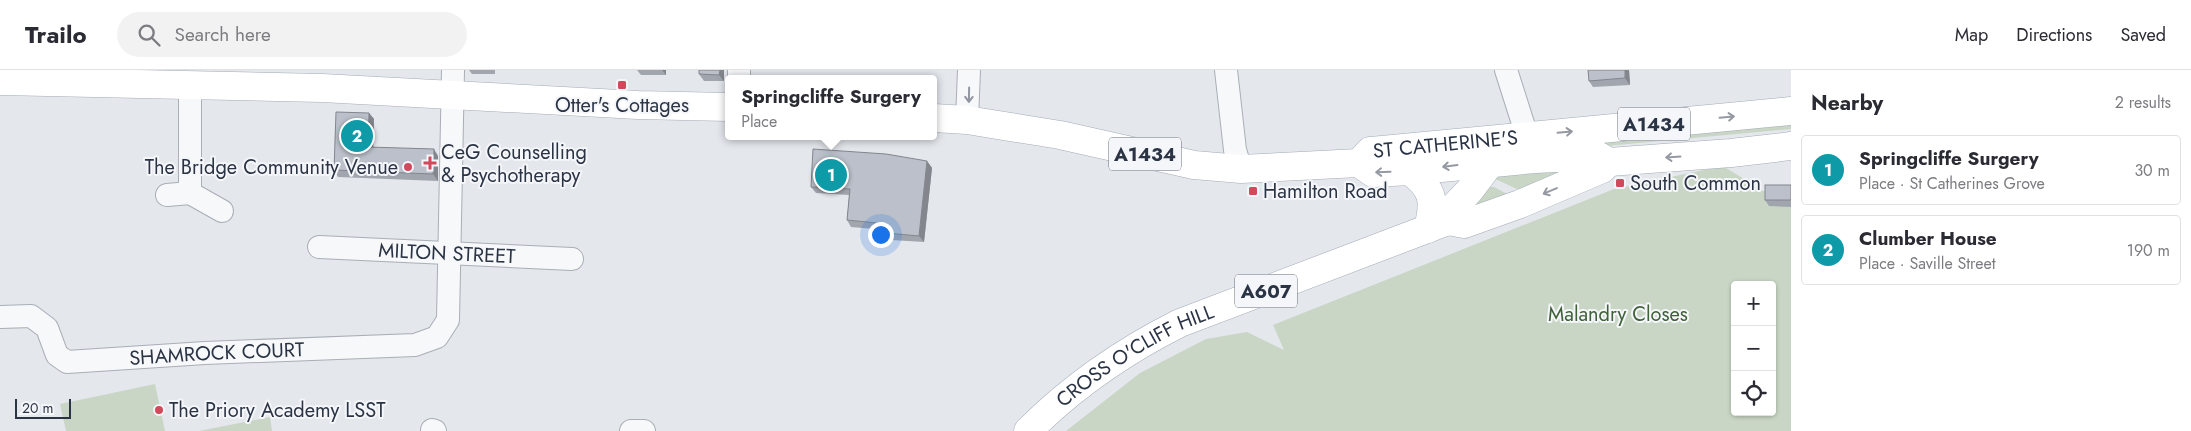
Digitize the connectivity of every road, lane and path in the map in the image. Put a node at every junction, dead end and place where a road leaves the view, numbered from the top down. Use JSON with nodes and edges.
{"nodes":[{"id":1,"x":969,"y":70,"type":"edge"},
{"id":2,"x":1226,"y":70,"type":"edge"},
{"id":3,"x":1506,"y":70,"type":"edge"},
{"id":4,"x":109,"y":77,"type":"edge"},
{"id":5,"x":282,"y":78,"type":"edge"},
{"id":6,"x":0,"y":81,"type":"edge"},
{"id":7,"x":453,"y":82,"type":"edge"},
{"id":8,"x":190,"y":85,"type":"junction"},
{"id":9,"x":725,"y":107,"type":"edge"},
{"id":10,"x":1791,"y":111,"type":"edge"},
{"id":11,"x":937,"y":118,"type":"edge"},
{"id":12,"x":968,"y":120,"type":"junction"},
{"id":13,"x":1522,"y":136,"type":"junction"},
{"id":14,"x":1791,"y":146,"type":"edge"},
{"id":15,"x":1491,"y":162,"type":"junction"},
{"id":16,"x":1609,"y":162,"type":"junction"},
{"id":17,"x":1359,"y":163,"type":"junction"},
{"id":18,"x":1241,"y":169,"type":"junction"},
{"id":19,"x":1410,"y":171,"type":"junction"},
{"id":20,"x":190,"y":193,"type":"junction"},
{"id":21,"x":167,"y":194,"type":"dead end"},
{"id":22,"x":222,"y":212,"type":"dead end"},
{"id":23,"x":1438,"y":225,"type":"junction"},
{"id":24,"x":319,"y":247,"type":"dead end"},
{"id":25,"x":449,"y":254,"type":"junction"},
{"id":26,"x":572,"y":259,"type":"dead end"},
{"id":27,"x":0,"y":317,"type":"edge"},
{"id":28,"x":1035,"y":424,"type":"edge"},
{"id":29,"x":631,"y":431,"type":"edge"},
{"id":30,"x":644,"y":431,"type":"edge"}],
"edges":[{"from":1,"to":12,"type":"street","one_way":true},
{"from":2,"to":18,"type":"street"},
{"from":3,"to":13,"type":"street"},
{"from":4,"to":6,"type":"main road"},
{"from":4,"to":8,"type":"main road"},
{"from":5,"to":7,"type":"main road"},
{"from":5,"to":8,"type":"main road"},
{"from":7,"to":9,"type":"main road"},
{"from":7,"to":25,"type":"street"},
{"from":8,"to":20,"type":"street"},
{"from":13,"to":10,"type":"main road","name":"ST CATHERINE'S","number":"A1434","one_way":true},
{"from":11,"to":12,"type":"main road","number":"A1434"},
{"from":12,"to":18,"type":"main road","number":"A1434"},
{"from":13,"to":15,"type":"main road"},
{"from":13,"to":17,"type":"main road","name":"ST CATHERINE'S","number":"A1434"},
{"from":14,"to":16,"type":"main road","name":"ST CATHERINE'S","number":"A1434","one_way":true},
{"from":15,"to":16,"type":"main road","name":"ST CATHERINE'S","number":"A1434"},
{"from":15,"to":19,"type":"main road","name":"ST CATHERINE'S","number":"A1434","one_way":true},
{"from":15,"to":23,"type":"main road"},
{"from":16,"to":23,"type":"main road","name":"ST CATHERINE'S","number":"A607","one_way":true},
{"from":17,"to":18,"type":"main road","number":"A1434"},
{"from":19,"to":17,"type":"main road","name":"ST CATHERINE'S","number":"A1434","one_way":true},
{"from":19,"to":23,"type":"main road"},
{"from":20,"to":21,"type":"street"},
{"from":20,"to":22,"type":"street"},
{"from":23,"to":28,"type":"main road","name":"CROSS O'CLIFF HILL","number":"A607"},
{"from":24,"to":25,"type":"street","name":"MILTON STREET"},
{"from":25,"to":26,"type":"street","name":"MILTON STREET"},
{"from":25,"to":27,"type":"street","name":"SHAMROCK COURT"},
{"from":29,"to":30,"type":"street"}]}
